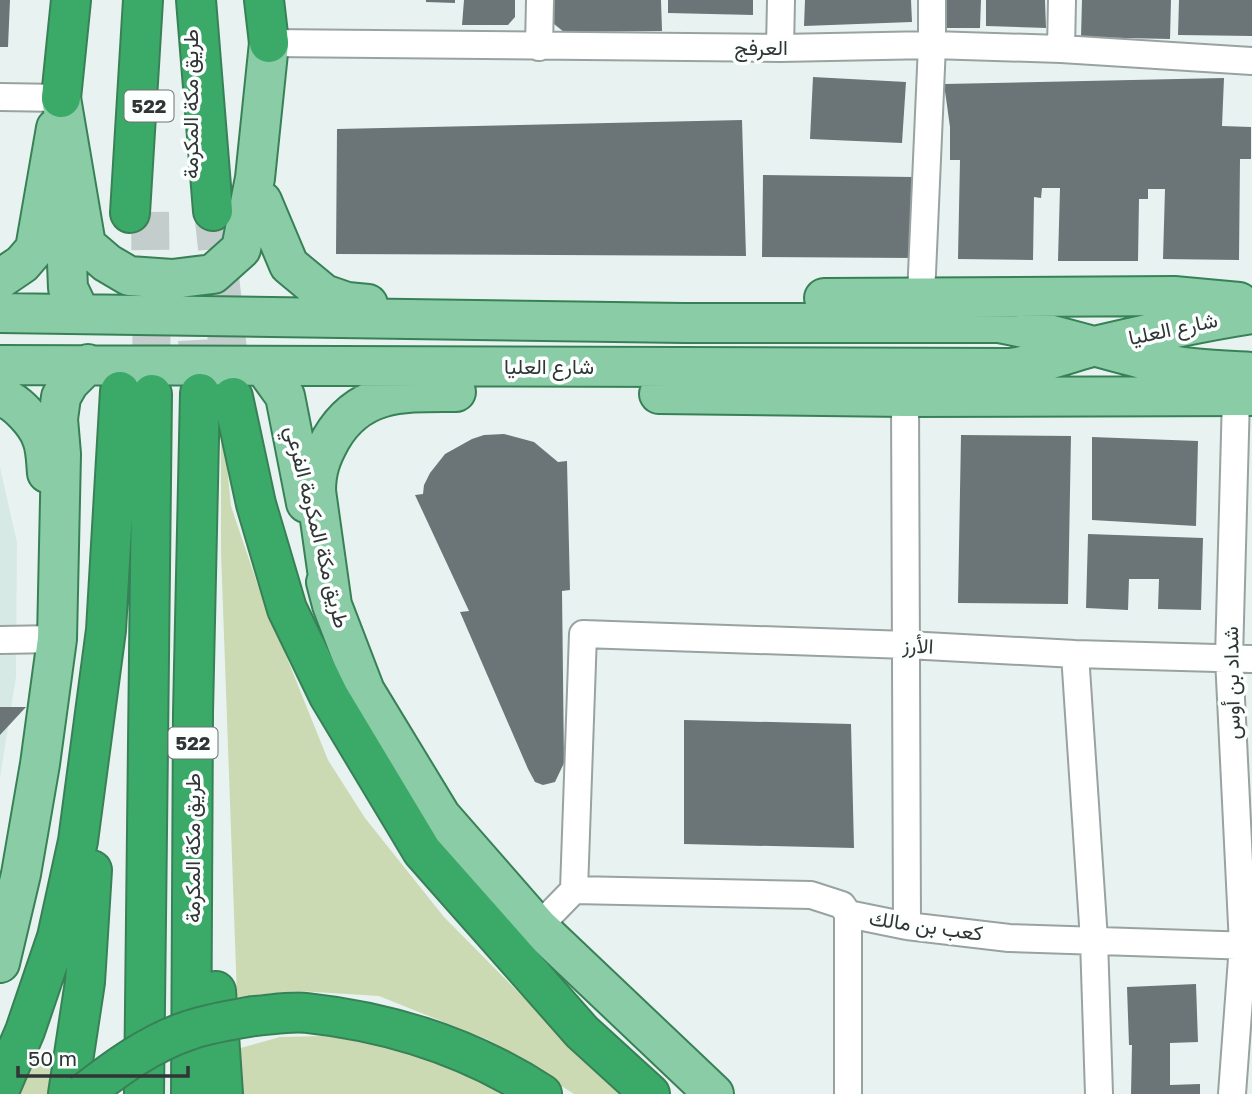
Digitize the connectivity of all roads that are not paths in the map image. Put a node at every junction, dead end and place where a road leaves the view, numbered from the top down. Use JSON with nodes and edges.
{"nodes":[{"id":1,"x":62,"y":0,"type":"edge"},
{"id":2,"x":71,"y":0,"type":"edge"},
{"id":3,"x":146,"y":0,"type":"edge"},
{"id":4,"x":191,"y":0,"type":"edge"},
{"id":5,"x":196,"y":0,"type":"edge"},
{"id":6,"x":264,"y":0,"type":"edge"},
{"id":7,"x":270,"y":0,"type":"edge"},
{"id":8,"x":540,"y":0,"type":"edge"},
{"id":9,"x":781,"y":0,"type":"edge"},
{"id":10,"x":932,"y":0,"type":"edge"},
{"id":11,"x":1062,"y":0,"type":"edge"},
{"id":12,"x":269,"y":43,"type":"junction"},
{"id":13,"x":932,"y":45,"type":"junction"},
{"id":14,"x":539,"y":47,"type":"junction"},
{"id":15,"x":780,"y":48,"type":"junction"},
{"id":16,"x":1061,"y":49,"type":"junction"},
{"id":17,"x":1252,"y":61,"type":"edge"},
{"id":18,"x":0,"y":97,"type":"edge"},
{"id":19,"x":61,"y":98,"type":"junction"},
{"id":20,"x":262,"y":201,"type":"junction"},
{"id":21,"x":140,"y":212,"type":"tunnel mouth"},
{"id":22,"x":0,"y":279,"type":"edge"},
{"id":23,"x":921,"y":296,"type":"junction"},
{"id":24,"x":1252,"y":303,"type":"edge"},
{"id":25,"x":0,"y":313,"type":"edge"},
{"id":26,"x":80,"y":313,"type":"junction"},
{"id":27,"x":1252,"y":314,"type":"edge"},
{"id":28,"x":215,"y":316,"type":"junction"},
{"id":29,"x":1095,"y":346,"type":"junction"},
{"id":30,"x":88,"y":364,"type":"junction"},
{"id":31,"x":0,"y":365,"type":"edge"},
{"id":32,"x":264,"y":367,"type":"junction"},
{"id":33,"x":1247,"y":388,"type":"edge"},
{"id":34,"x":0,"y":397,"type":"edge"},
{"id":35,"x":905,"y":397,"type":"junction"},
{"id":36,"x":59,"y":560,"type":"junction"},
{"id":37,"x":332,"y":605,"type":"junction"},
{"id":38,"x":106,"y":630,"type":"junction"},
{"id":39,"x":57,"y":639,"type":"junction"},
{"id":40,"x":0,"y":640,"type":"edge"},
{"id":41,"x":907,"y":645,"type":"junction"},
{"id":42,"x":1074,"y":654,"type":"junction"},
{"id":43,"x":1241,"y":658,"type":"edge"},
{"id":44,"x":193,"y":713,"type":"junction"},
{"id":45,"x":573,"y":890,"type":"junction"},
{"id":46,"x":7,"y":911,"type":"edge"},
{"id":47,"x":848,"y":914,"type":"junction"},
{"id":48,"x":907,"y":926,"type":"junction"},
{"id":49,"x":538,"y":927,"type":"junction"},
{"id":50,"x":1094,"y":940,"type":"junction"},
{"id":51,"x":1247,"y":946,"type":"edge"},
{"id":52,"x":0,"y":963,"type":"edge"},
{"id":53,"x":0,"y":1089,"type":"edge"},
{"id":54,"x":68,"y":1094,"type":"edge"},
{"id":55,"x":83,"y":1094,"type":"edge"},
{"id":56,"x":144,"y":1094,"type":"edge"},
{"id":57,"x":191,"y":1094,"type":"edge"},
{"id":58,"x":223,"y":1094,"type":"edge"},
{"id":59,"x":542,"y":1094,"type":"edge"},
{"id":60,"x":650,"y":1094,"type":"edge"},
{"id":61,"x":714,"y":1094,"type":"edge"},
{"id":62,"x":848,"y":1094,"type":"edge"},
{"id":63,"x":1098,"y":1094,"type":"edge"},
{"id":64,"x":1232,"y":1094,"type":"edge"}],
"edges":[{"from":1,"to":19,"type":"main road"},
{"from":2,"to":19,"type":"highway"},
{"from":3,"to":21,"type":"highway"},
{"from":4,"to":5,"type":"highway","name":"طريق مكة المكرمة","number":"522"},
{"from":6,"to":12,"type":"highway"},
{"from":7,"to":12,"type":"main road"},
{"from":8,"to":14,"type":"street"},
{"from":9,"to":15,"type":"street"},
{"from":10,"to":13,"type":"street"},
{"from":11,"to":16,"type":"street"},
{"from":12,"to":14,"type":"street","name":"العرفج"},
{"from":12,"to":19,"type":"main road"},
{"from":12,"to":20,"type":"main road"},
{"from":13,"to":15,"type":"street","name":"العرفج"},
{"from":13,"to":16,"type":"street","name":"العرفج"},
{"from":13,"to":23,"type":"street"},
{"from":14,"to":15,"type":"street","name":"العرفج"},
{"from":16,"to":17,"type":"street","name":"العرفج"},
{"from":18,"to":19,"type":"street"},
{"from":19,"to":22,"type":"main road"},
{"from":19,"to":26,"type":"main road"},
{"from":20,"to":23,"type":"main road"},
{"from":20,"to":28,"type":"main road"},
{"from":23,"to":24,"type":"main road"},
{"from":25,"to":26,"type":"main road","name":"شارع العليا"},
{"from":26,"to":28,"type":"main road","name":"شارع العليا"},
{"from":27,"to":29,"type":"main road","name":"شارع العليا"},
{"from":28,"to":29,"type":"main road","name":"شارع العليا"},
{"from":29,"to":32,"type":"main road","name":"شارع العليا"},
{"from":29,"to":33,"type":"main road","name":"شارع العليا"},
{"from":30,"to":31,"type":"main road","name":"شارع العليا"},
{"from":30,"to":32,"type":"main road","name":"شارع العليا"},
{"from":30,"to":36,"type":"main road"},
{"from":32,"to":37,"type":"main road","name":"طريق مكة المكرمة الفرعي"},
{"from":33,"to":35,"type":"main road"},
{"from":33,"to":43,"type":"street","name":"شداد بن أوس"},
{"from":34,"to":36,"type":"main road"},
{"from":35,"to":37,"type":"main road"},
{"from":35,"to":41,"type":"street"},
{"from":36,"to":39,"type":"main road"},
{"from":37,"to":49,"type":"main road","name":"طريق مكة المكرمة الفرعي"},
{"from":38,"to":53,"type":"highway"},
{"from":38,"to":54,"type":"highway"},
{"from":38,"to":56,"type":"highway","number":"522"},
{"from":39,"to":40,"type":"street"},
{"from":39,"to":46,"type":"main road"},
{"from":41,"to":42,"type":"street","name":"الأرز"},
{"from":41,"to":45,"type":"street","name":"الأرز"},
{"from":41,"to":48,"type":"street"},
{"from":42,"to":43,"type":"street","name":"الأرز"},
{"from":42,"to":50,"type":"street"},
{"from":43,"to":51,"type":"street","name":"شداد بن أوس"},
{"from":44,"to":57,"type":"highway","name":"طريق مكة المكرمة","number":"522"},
{"from":44,"to":58,"type":"highway"},
{"from":44,"to":60,"type":"highway","name":"طريق مكة المكرمة","number":"522"},
{"from":45,"to":47,"type":"street","name":"كعب بن مالك"},
{"from":45,"to":49,"type":"street"},
{"from":46,"to":52,"type":"main road"},
{"from":47,"to":48,"type":"street","name":"كعب بن مالك"},
{"from":47,"to":62,"type":"street"},
{"from":48,"to":50,"type":"street","name":"كعب بن مالك"},
{"from":49,"to":61,"type":"main road","name":"طريق مكة المكرمة الفرعي"},
{"from":50,"to":51,"type":"street","name":"كعب بن مالك"},
{"from":50,"to":63,"type":"street"},
{"from":51,"to":64,"type":"street","name":"شداد بن أوس"},
{"from":55,"to":59,"type":"highway","bridge":true}]}
